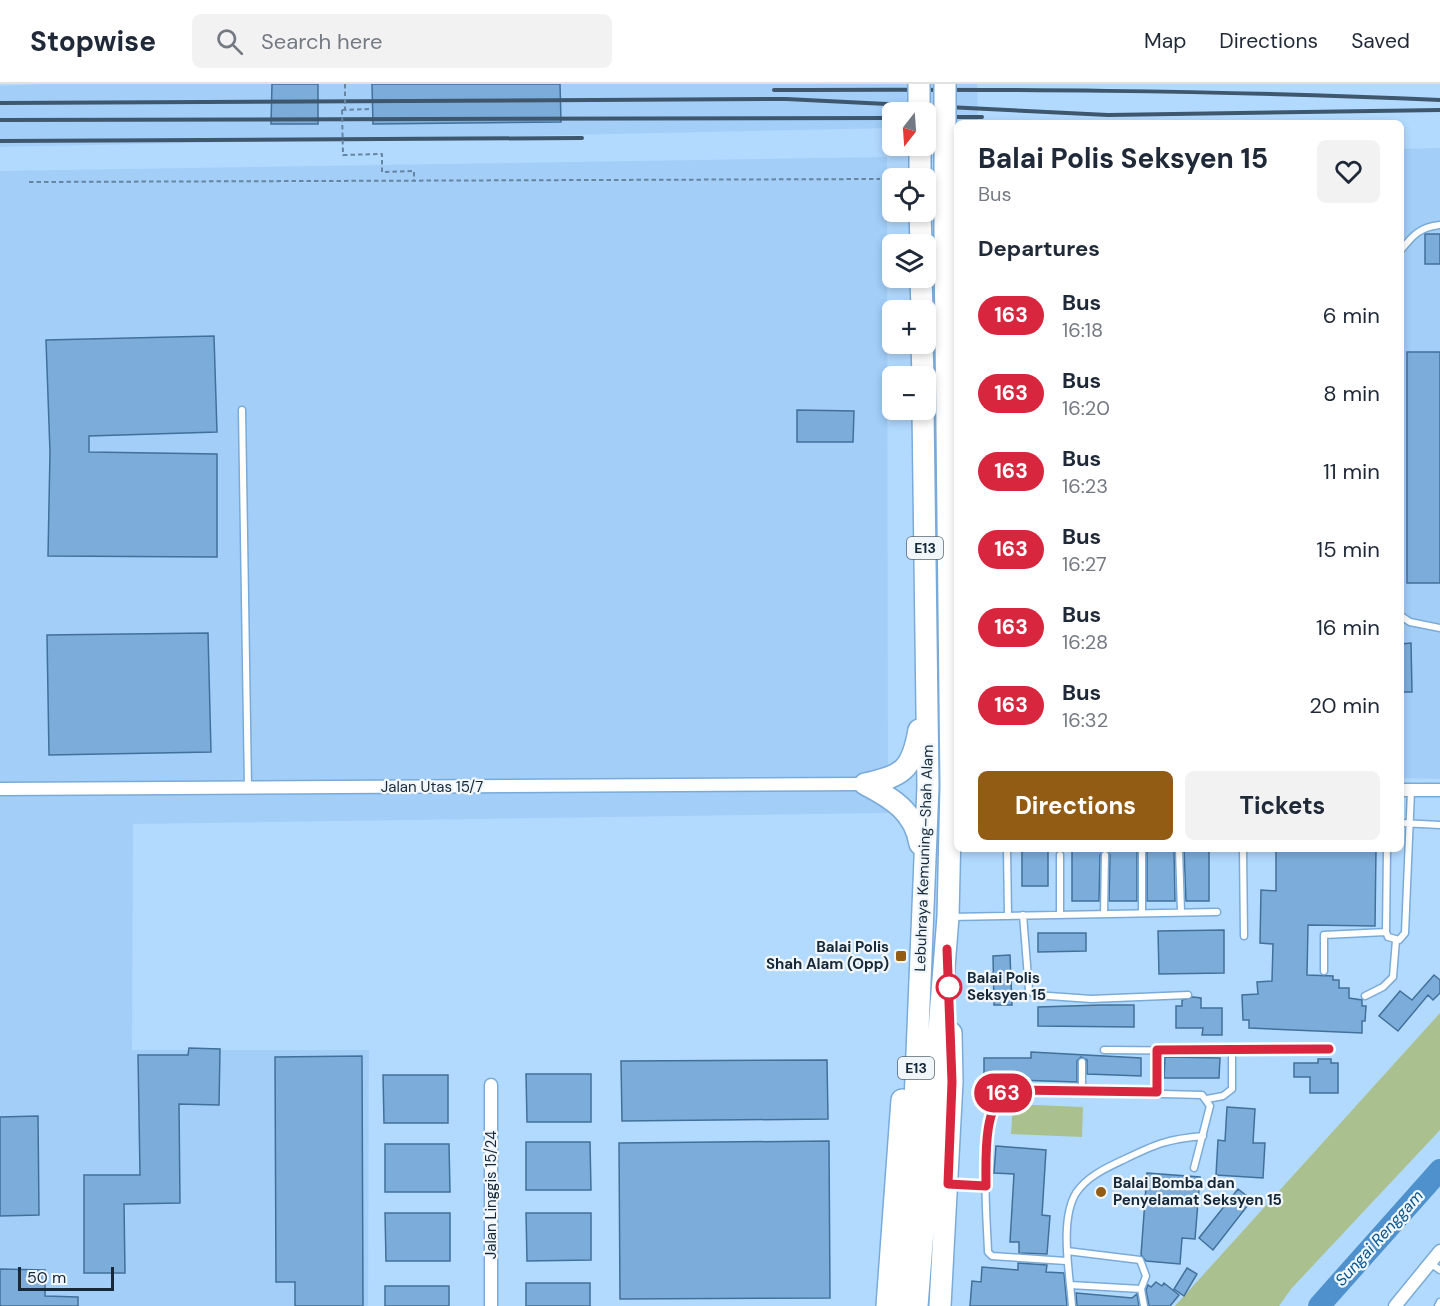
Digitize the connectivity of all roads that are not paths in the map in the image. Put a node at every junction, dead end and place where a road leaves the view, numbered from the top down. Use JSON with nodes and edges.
{"nodes":[{"id":1,"x":919,"y":84,"type":"edge"},
{"id":2,"x":945,"y":84,"type":"edge"},
{"id":3,"x":919,"y":102,"type":"edge"},
{"id":4,"x":1440,"y":225,"type":"edge"},
{"id":5,"x":1404,"y":247,"type":"edge"},
{"id":6,"x":242,"y":410,"type":"dead end"},
{"id":7,"x":923,"y":420,"type":"edge"},
{"id":8,"x":1404,"y":618,"type":"edge"},
{"id":9,"x":1440,"y":628,"type":"edge"},
{"id":10,"x":927,"y":686,"type":"junction"},
{"id":11,"x":950,"y":694,"type":"junction"},
{"id":12,"x":954,"y":710,"type":"edge"},
{"id":13,"x":865,"y":784,"type":"junction"},
{"id":14,"x":248,"y":788,"type":"junction"},
{"id":15,"x":0,"y":789,"type":"edge"},
{"id":16,"x":1406,"y":790,"type":"edge"},
{"id":17,"x":1440,"y":790,"type":"edge"},
{"id":18,"x":1404,"y":823,"type":"edge"},
{"id":19,"x":1409,"y":823,"type":"junction"},
{"id":20,"x":1440,"y":825,"type":"edge"},
{"id":21,"x":958,"y":852,"type":"edge"},
{"id":22,"x":1007,"y":852,"type":"edge"},
{"id":23,"x":1142,"y":852,"type":"edge"},
{"id":24,"x":1179,"y":852,"type":"edge"},
{"id":25,"x":1243,"y":852,"type":"edge"},
{"id":26,"x":1387,"y":852,"type":"edge"},
{"id":27,"x":1060,"y":855,"type":"dead end"},
{"id":28,"x":1105,"y":855,"type":"dead end"},
{"id":29,"x":924,"y":870,"type":"junction"},
{"id":30,"x":949,"y":884,"type":"junction"},
{"id":31,"x":1180,"y":912,"type":"junction"},
{"id":32,"x":1217,"y":912,"type":"dead end"},
{"id":33,"x":1142,"y":913,"type":"junction"},
{"id":34,"x":1104,"y":914,"type":"junction"},
{"id":35,"x":1023,"y":915,"type":"junction"},
{"id":36,"x":1060,"y":915,"type":"junction"},
{"id":37,"x":1008,"y":916,"type":"junction"},
{"id":38,"x":948,"y":917,"type":"junction"},
{"id":39,"x":1386,"y":932,"type":"junction"},
{"id":40,"x":1244,"y":936,"type":"dead end"},
{"id":41,"x":1396,"y":940,"type":"junction"},
{"id":42,"x":947,"y":949,"type":"junction"},
{"id":43,"x":920,"y":961,"type":"junction"},
{"id":44,"x":1324,"y":971,"type":"dead end"},
{"id":45,"x":1188,"y":995,"type":"dead end"},
{"id":46,"x":1365,"y":996,"type":"dead end"},
{"id":47,"x":1329,"y":1049,"type":"dead end"},
{"id":48,"x":1104,"y":1050,"type":"dead end"},
{"id":49,"x":1157,"y":1050,"type":"junction"},
{"id":50,"x":1232,"y":1051,"type":"junction"},
{"id":51,"x":1082,"y":1062,"type":"dead end"},
{"id":52,"x":490,"y":1085,"type":"dead end"},
{"id":53,"x":1082,"y":1091,"type":"junction"},
{"id":54,"x":1157,"y":1092,"type":"junction"},
{"id":55,"x":1207,"y":1099,"type":"junction"},
{"id":56,"x":1203,"y":1136,"type":"junction"},
{"id":57,"x":1194,"y":1168,"type":"dead end"},
{"id":58,"x":920,"y":1176,"type":"junction"},
{"id":59,"x":948,"y":1184,"type":"junction"},
{"id":60,"x":986,"y":1186,"type":"junction"},
{"id":61,"x":1067,"y":1251,"type":"junction"},
{"id":62,"x":1440,"y":1251,"type":"edge"},
{"id":63,"x":1066,"y":1261,"type":"junction"},
{"id":64,"x":1435,"y":1266,"type":"edge"},
{"id":65,"x":1070,"y":1285,"type":"junction"},
{"id":66,"x":1141,"y":1289,"type":"junction"},
{"id":67,"x":491,"y":1306,"type":"edge"},
{"id":68,"x":887,"y":1306,"type":"edge"},
{"id":69,"x":902,"y":1306,"type":"edge"},
{"id":70,"x":917,"y":1306,"type":"edge"},
{"id":71,"x":940,"y":1306,"type":"edge"},
{"id":72,"x":1072,"y":1306,"type":"edge"},
{"id":73,"x":1144,"y":1306,"type":"edge"},
{"id":74,"x":1395,"y":1306,"type":"edge"}],
"edges":[{"from":1,"to":3,"type":"highway","bridge":true},
{"from":2,"to":11,"type":"highway","name":"Lebuhraya Kemuning–Shah Alam","number":"E13","bridge":true},
{"from":4,"to":5,"type":"lane"},
{"from":6,"to":14,"type":"lane"},
{"from":7,"to":10,"type":"highway","name":"Lebuhraya Kemuning–Shah Alam","number":"E13"},
{"from":8,"to":9,"type":"lane"},
{"from":10,"to":13,"type":"highway"},
{"from":10,"to":29,"type":"highway","name":"Lebuhraya Kemuning–Shah Alam","number":"E13"},
{"from":11,"to":12,"type":"highway"},
{"from":11,"to":30,"type":"highway","name":"Lebuhraya Kemuning–Shah Alam","number":"E13"},
{"from":13,"to":14,"type":"street","name":"Jalan Utas 15/7"},
{"from":13,"to":29,"type":"highway"},
{"from":14,"to":15,"type":"street","name":"Jalan Utas 15/7"},
{"from":16,"to":17,"type":"street"},
{"from":16,"to":19,"type":"lane"},
{"from":18,"to":19,"type":"lane"},
{"from":19,"to":20,"type":"lane"},
{"from":19,"to":41,"type":"lane"},
{"from":21,"to":30,"type":"highway"},
{"from":22,"to":37,"type":"lane"},
{"from":23,"to":33,"type":"lane"},
{"from":24,"to":31,"type":"lane"},
{"from":25,"to":40,"type":"lane"},
{"from":26,"to":39,"type":"lane"},
{"from":27,"to":36,"type":"lane"},
{"from":28,"to":34,"type":"lane"},
{"from":29,"to":43,"type":"highway","name":"Lebuhraya Kemuning–Shah Alam","number":"E13"},
{"from":30,"to":38,"type":"highway","name":"Lebuhraya Kemuning–Shah Alam","number":"E13"},
{"from":31,"to":32,"type":"lane"},
{"from":31,"to":33,"type":"lane"},
{"from":33,"to":34,"type":"lane"},
{"from":34,"to":36,"type":"lane"},
{"from":35,"to":36,"type":"lane"},
{"from":35,"to":37,"type":"lane"},
{"from":35,"to":45,"type":"lane"},
{"from":37,"to":38,"type":"lane"},
{"from":38,"to":42,"type":"highway","name":"Lebuhraya Kemuning–Shah Alam","number":"E13"},
{"from":39,"to":41,"type":"lane"},
{"from":39,"to":44,"type":"lane"},
{"from":41,"to":46,"type":"lane"},
{"from":42,"to":58,"type":"highway","name":"Lebuhraya Kemuning–Shah Alam","number":"E13"},
{"from":42,"to":59,"type":"highway"},
{"from":43,"to":58,"type":"highway","name":"Lebuhraya Kemuning–Shah Alam","number":"E13"},
{"from":43,"to":68,"type":"highway"},
{"from":47,"to":50,"type":"lane"},
{"from":48,"to":49,"type":"lane"},
{"from":49,"to":50,"type":"lane"},
{"from":49,"to":54,"type":"lane"},
{"from":50,"to":55,"type":"lane"},
{"from":51,"to":53,"type":"lane"},
{"from":52,"to":67,"type":"street","name":"Jalan Linggis 15/24"},
{"from":53,"to":54,"type":"lane"},
{"from":53,"to":60,"type":"lane"},
{"from":54,"to":55,"type":"lane"},
{"from":55,"to":56,"type":"lane"},
{"from":56,"to":57,"type":"lane"},
{"from":56,"to":61,"type":"lane"},
{"from":58,"to":69,"type":"highway","name":"Lebuhraya Kemuning–Shah Alam","number":"E13"},
{"from":58,"to":70,"type":"highway","name":"Lebuhraya Kemuning–Shah Alam","number":"E13"},
{"from":59,"to":60,"type":"lane"},
{"from":59,"to":71,"type":"highway"},
{"from":60,"to":63,"type":"lane"},
{"from":61,"to":63,"type":"lane"},
{"from":61,"to":66,"type":"lane"},
{"from":62,"to":64,"type":"street"},
{"from":63,"to":65,"type":"lane"},
{"from":64,"to":74,"type":"street"},
{"from":65,"to":66,"type":"lane"},
{"from":65,"to":72,"type":"lane"},
{"from":66,"to":73,"type":"lane"}]}
